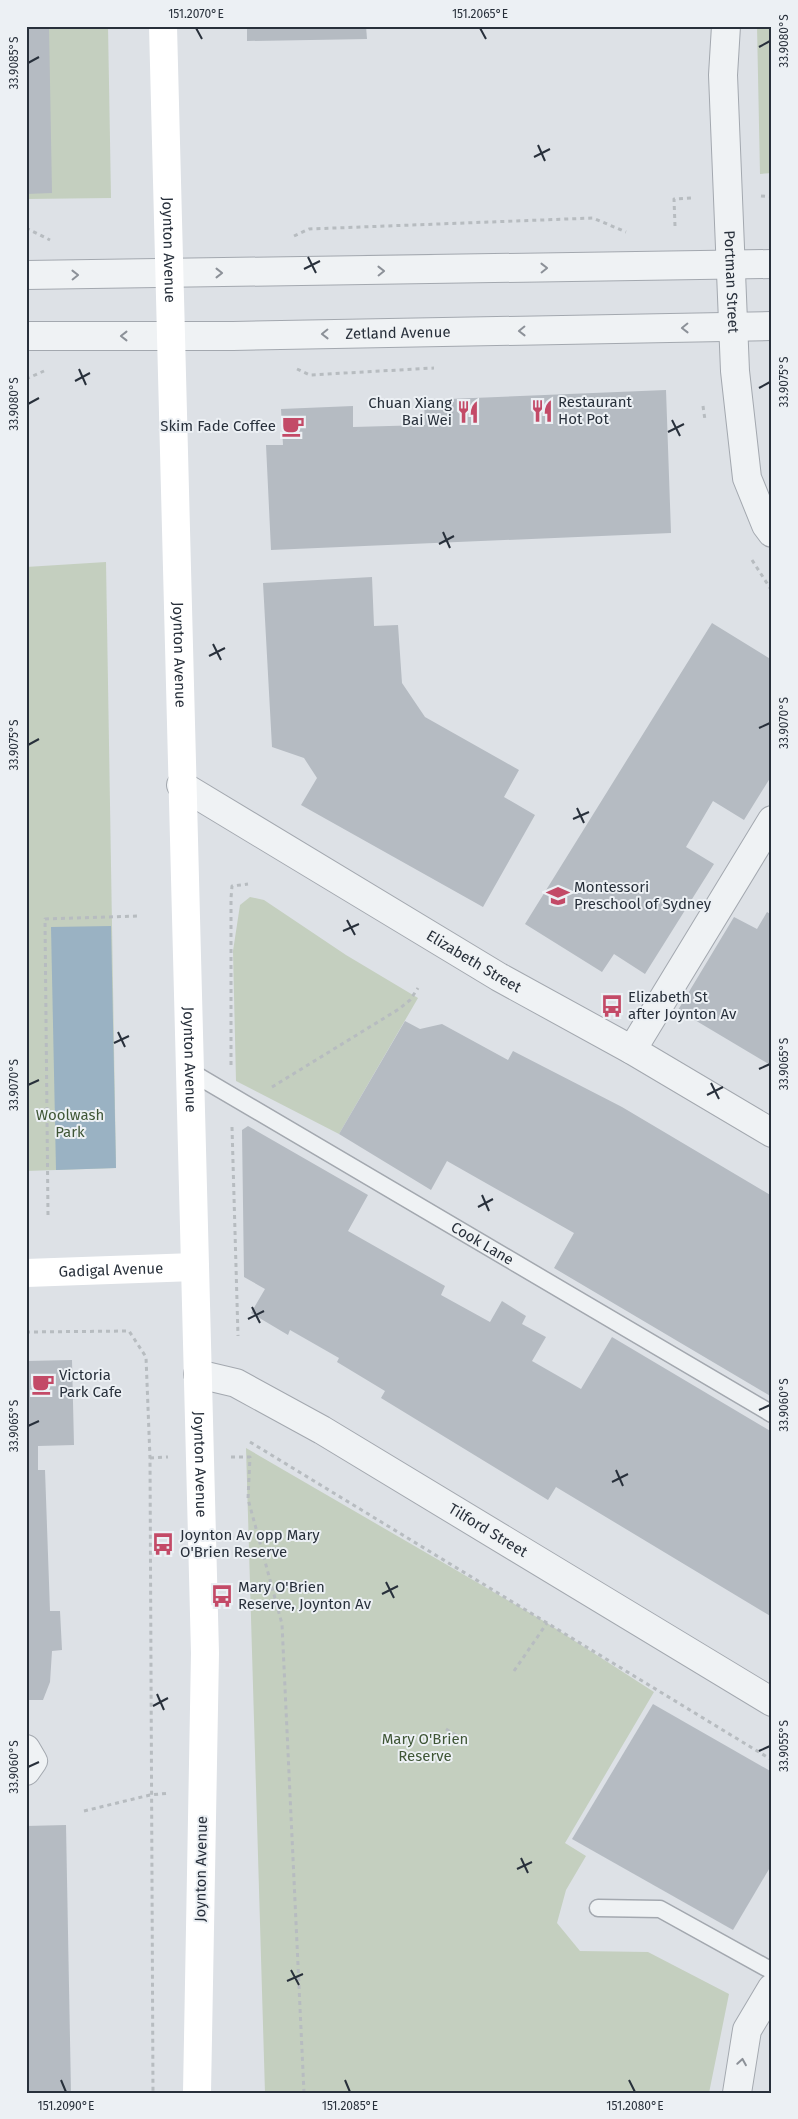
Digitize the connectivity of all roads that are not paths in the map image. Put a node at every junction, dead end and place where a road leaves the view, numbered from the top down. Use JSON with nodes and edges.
{"nodes":[{"id":1,"x":163,"y":26,"type":"edge"},
{"id":2,"x":726,"y":26,"type":"edge"},
{"id":3,"x":772,"y":264,"type":"edge"},
{"id":4,"x":729,"y":265,"type":"junction"},
{"id":5,"x":170,"y":273,"type":"junction"},
{"id":6,"x":26,"y":276,"type":"edge"},
{"id":7,"x":772,"y":326,"type":"edge"},
{"id":8,"x":733,"y":327,"type":"junction"},
{"id":9,"x":26,"y":336,"type":"edge"},
{"id":10,"x":173,"y":336,"type":"junction"},
{"id":11,"x":772,"y":533,"type":"edge"},
{"id":12,"x":181,"y":785,"type":"junction"},
{"id":13,"x":772,"y":820,"type":"edge"},
{"id":14,"x":632,"y":1050,"type":"junction"},
{"id":15,"x":191,"y":1072,"type":"junction"},
{"id":16,"x":772,"y":1133,"type":"edge"},
{"id":17,"x":195,"y":1267,"type":"junction"},
{"id":18,"x":26,"y":1273,"type":"edge"},
{"id":19,"x":198,"y":1374,"type":"junction"},
{"id":20,"x":772,"y":1414,"type":"edge"},
{"id":21,"x":772,"y":1702,"type":"edge"},
{"id":22,"x":26,"y":1749,"type":"edge"},
{"id":23,"x":26,"y":1770,"type":"edge"},
{"id":24,"x":598,"y":1908,"type":"dead end"},
{"id":25,"x":772,"y":1971,"type":"edge"},
{"id":26,"x":772,"y":1988,"type":"edge"},
{"id":27,"x":197,"y":2093,"type":"edge"},
{"id":28,"x":737,"y":2093,"type":"edge"}],
"edges":[{"from":1,"to":5,"type":"street","name":"Joynton Avenue"},
{"from":2,"to":4,"type":"street","name":"Portman Street"},
{"from":3,"to":4,"type":"street"},
{"from":5,"to":4,"type":"street","one_way":true},
{"from":4,"to":8,"type":"street","name":"Portman Street"},
{"from":6,"to":5,"type":"street","one_way":true},
{"from":5,"to":10,"type":"street","name":"Joynton Avenue"},
{"from":7,"to":8,"type":"street","name":"Zetland Avenue"},
{"from":8,"to":10,"type":"street","name":"Zetland Avenue","one_way":true},
{"from":8,"to":11,"type":"street","name":"Portman Street"},
{"from":10,"to":9,"type":"street","name":"Zetland Avenue","one_way":true},
{"from":10,"to":12,"type":"street","name":"Joynton Avenue"},
{"from":12,"to":14,"type":"street","name":"Elizabeth Street"},
{"from":12,"to":15,"type":"street","name":"Joynton Avenue"},
{"from":13,"to":14,"type":"street"},
{"from":14,"to":16,"type":"street","name":"Elizabeth Street"},
{"from":15,"to":17,"type":"street","name":"Joynton Avenue"},
{"from":15,"to":20,"type":"lane","name":"Cook Lane"},
{"from":17,"to":18,"type":"street","name":"Gadigal Avenue"},
{"from":17,"to":19,"type":"street","name":"Joynton Avenue"},
{"from":19,"to":21,"type":"street","name":"Tilford Street"},
{"from":19,"to":27,"type":"street","name":"Joynton Avenue"},
{"from":22,"to":23,"type":"street"},
{"from":24,"to":25,"type":"lane"},
{"from":28,"to":26,"type":"street","one_way":true}]}
